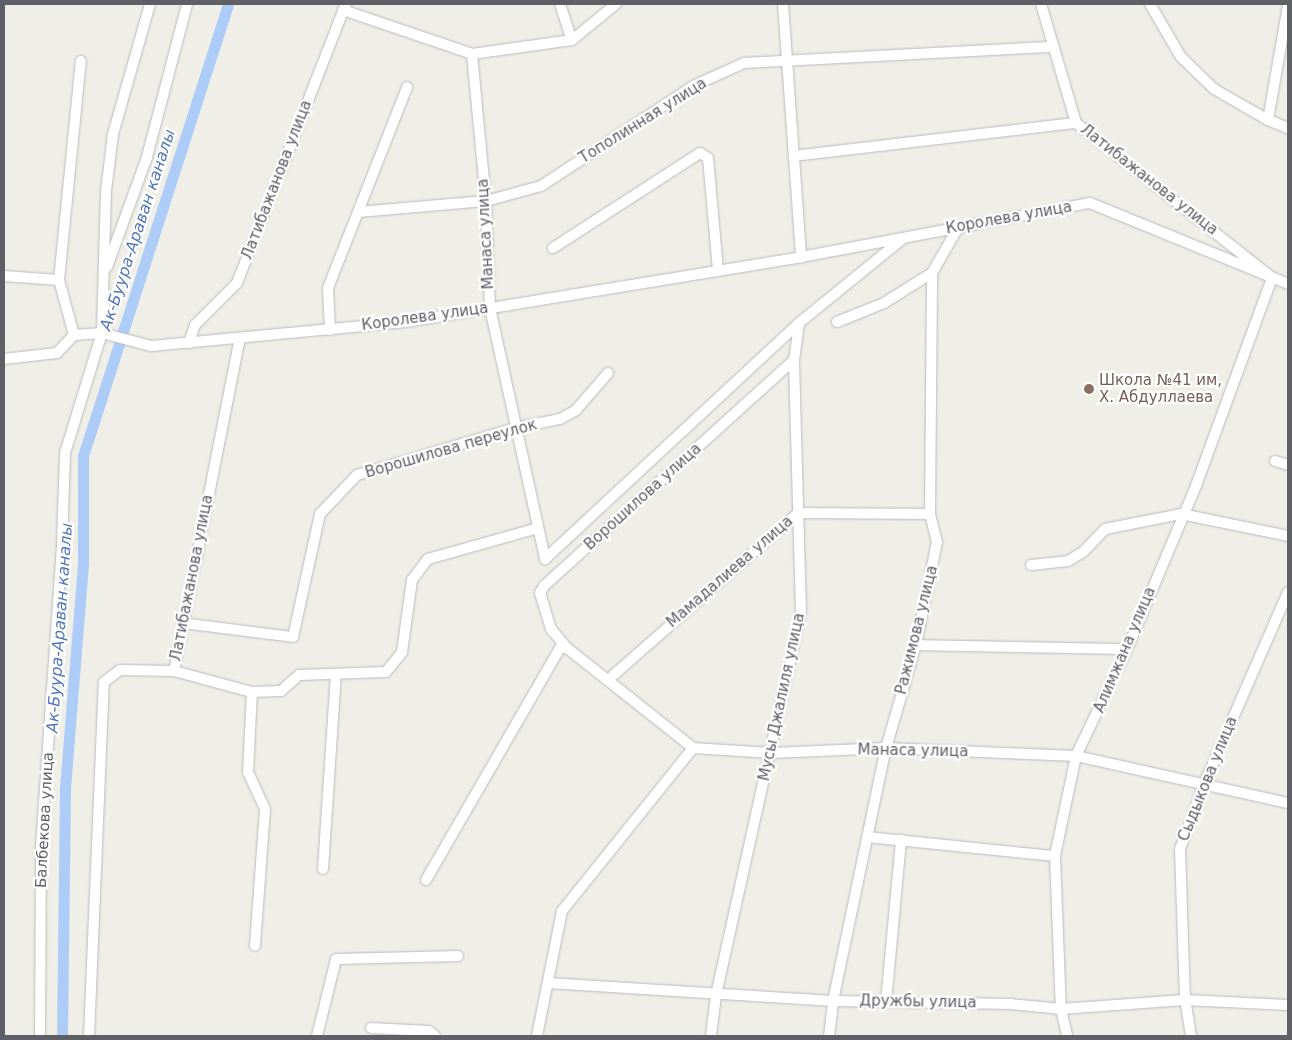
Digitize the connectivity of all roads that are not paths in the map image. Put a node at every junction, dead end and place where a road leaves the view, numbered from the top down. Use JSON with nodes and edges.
{"nodes":[{"id":1,"x":150,"y":4,"type":"edge"},
{"id":2,"x":187,"y":4,"type":"edge"},
{"id":3,"x":560,"y":4,"type":"edge"},
{"id":4,"x":616,"y":4,"type":"edge"},
{"id":5,"x":783,"y":4,"type":"edge"},
{"id":6,"x":1041,"y":4,"type":"edge"},
{"id":7,"x":1150,"y":4,"type":"edge"},
{"id":8,"x":1287,"y":5,"type":"edge"},
{"id":9,"x":345,"y":7,"type":"edge"},
{"id":10,"x":572,"y":40,"type":"junction"},
{"id":11,"x":1052,"y":47,"type":"junction"},
{"id":12,"x":472,"y":54,"type":"junction"},
{"id":13,"x":81,"y":61,"type":"dead end"},
{"id":14,"x":787,"y":62,"type":"junction"},
{"id":15,"x":407,"y":87,"type":"dead end"},
{"id":16,"x":1268,"y":120,"type":"junction"},
{"id":17,"x":1076,"y":123,"type":"junction"},
{"id":18,"x":1288,"y":128,"type":"edge"},
{"id":19,"x":794,"y":156,"type":"junction"},
{"id":20,"x":486,"y":201,"type":"junction"},
{"id":21,"x":358,"y":212,"type":"junction"},
{"id":22,"x":959,"y":226,"type":"junction"},
{"id":23,"x":903,"y":238,"type":"junction"},
{"id":24,"x":553,"y":248,"type":"dead end"},
{"id":25,"x":801,"y":257,"type":"junction"},
{"id":26,"x":718,"y":270,"type":"junction"},
{"id":27,"x":932,"y":273,"type":"junction"},
{"id":28,"x":104,"y":275,"type":"junction"},
{"id":29,"x":4,"y":276,"type":"edge"},
{"id":30,"x":1272,"y":278,"type":"junction"},
{"id":31,"x":59,"y":280,"type":"junction"},
{"id":32,"x":1288,"y":284,"type":"edge"},
{"id":33,"x":490,"y":308,"type":"junction"},
{"id":34,"x":837,"y":322,"type":"dead end"},
{"id":35,"x":799,"y":323,"type":"junction"},
{"id":36,"x":330,"y":330,"type":"junction"},
{"id":37,"x":106,"y":334,"type":"junction"},
{"id":38,"x":74,"y":335,"type":"junction"},
{"id":39,"x":240,"y":338,"type":"junction"},
{"id":40,"x":190,"y":343,"type":"junction"},
{"id":41,"x":4,"y":359,"type":"edge"},
{"id":42,"x":794,"y":360,"type":"junction"},
{"id":43,"x":608,"y":373,"type":"dead end"},
{"id":44,"x":516,"y":428,"type":"junction"},
{"id":45,"x":1275,"y":461,"type":"dead end"},
{"id":46,"x":1288,"y":465,"type":"edge"},
{"id":47,"x":798,"y":513,"type":"junction"},
{"id":48,"x":930,"y":514,"type":"junction"},
{"id":49,"x":1181,"y":514,"type":"junction"},
{"id":50,"x":538,"y":528,"type":"junction"},
{"id":51,"x":1288,"y":536,"type":"edge"},
{"id":52,"x":545,"y":560,"type":"joint"},
{"id":53,"x":1031,"y":565,"type":"dead end"},
{"id":54,"x":1288,"y":592,"type":"edge"},
{"id":55,"x":182,"y":623,"type":"junction"},
{"id":56,"x":916,"y":645,"type":"junction"},
{"id":57,"x":568,"y":648,"type":"junction"},
{"id":58,"x":1127,"y":649,"type":"junction"},
{"id":59,"x":174,"y":672,"type":"junction"},
{"id":60,"x":336,"y":674,"type":"junction"},
{"id":61,"x":608,"y":679,"type":"junction"},
{"id":62,"x":252,"y":692,"type":"junction"},
{"id":63,"x":693,"y":748,"type":"junction"},
{"id":64,"x":886,"y":748,"type":"junction"},
{"id":65,"x":772,"y":752,"type":"junction"},
{"id":66,"x":1076,"y":756,"type":"junction"},
{"id":67,"x":1205,"y":782,"type":"junction"},
{"id":68,"x":1288,"y":803,"type":"edge"},
{"id":69,"x":867,"y":837,"type":"junction"},
{"id":70,"x":901,"y":840,"type":"junction"},
{"id":71,"x":1055,"y":856,"type":"junction"},
{"id":72,"x":323,"y":869,"type":"dead end"},
{"id":73,"x":426,"y":880,"type":"dead end"},
{"id":74,"x":255,"y":946,"type":"dead end"},
{"id":75,"x":458,"y":956,"type":"dead end"},
{"id":76,"x":548,"y":984,"type":"junction"},
{"id":77,"x":716,"y":995,"type":"junction"},
{"id":78,"x":1185,"y":1000,"type":"junction"},
{"id":79,"x":833,"y":1001,"type":"junction"},
{"id":80,"x":886,"y":1002,"type":"junction"},
{"id":81,"x":1288,"y":1005,"type":"edge"},
{"id":82,"x":1061,"y":1009,"type":"junction"},
{"id":83,"x":370,"y":1028,"type":"dead end"},
{"id":84,"x":40,"y":1036,"type":"edge"},
{"id":85,"x":89,"y":1036,"type":"edge"},
{"id":86,"x":317,"y":1036,"type":"edge"},
{"id":87,"x":435,"y":1036,"type":"edge"},
{"id":88,"x":537,"y":1036,"type":"edge"},
{"id":89,"x":710,"y":1036,"type":"edge"},
{"id":90,"x":829,"y":1036,"type":"edge"},
{"id":91,"x":1067,"y":1036,"type":"edge"},
{"id":92,"x":1191,"y":1036,"type":"edge"}],
"edges":[{"from":1,"to":28,"type":"street","name":"Балбекова улица"},
{"from":2,"to":28,"type":"street"},
{"from":3,"to":10,"type":"street"},
{"from":4,"to":10,"type":"street"},
{"from":5,"to":14,"type":"street"},
{"from":6,"to":11,"type":"street","name":"Латибажанова улица"},
{"from":7,"to":16,"type":"street"},
{"from":8,"to":16,"type":"street"},
{"from":9,"to":12,"type":"street"},
{"from":9,"to":40,"type":"street","name":"Латибажанова улица"},
{"from":10,"to":12,"type":"street"},
{"from":11,"to":14,"type":"street","name":"Тополинная улица"},
{"from":11,"to":17,"type":"street","name":"Латибажанова улица"},
{"from":12,"to":20,"type":"street","name":"Манаса улица"},
{"from":13,"to":31,"type":"street"},
{"from":14,"to":19,"type":"street"},
{"from":14,"to":20,"type":"street","name":"Тополинная улица"},
{"from":15,"to":21,"type":"street"},
{"from":16,"to":18,"type":"street"},
{"from":17,"to":19,"type":"street"},
{"from":17,"to":30,"type":"street","name":"Латибажанова улица"},
{"from":19,"to":25,"type":"street"},
{"from":20,"to":21,"type":"street","name":"Тополинная улица"},
{"from":20,"to":33,"type":"street","name":"Манаса улица"},
{"from":21,"to":36,"type":"street"},
{"from":22,"to":23,"type":"street","name":"Королева улица"},
{"from":22,"to":27,"type":"street","name":"Ражимова улица"},
{"from":22,"to":30,"type":"street","name":"Королева улица"},
{"from":23,"to":25,"type":"street","name":"Королева улица"},
{"from":23,"to":35,"type":"street","name":"Ворошилова улица"},
{"from":24,"to":26,"type":"street"},
{"from":25,"to":26,"type":"street","name":"Королева улица"},
{"from":26,"to":33,"type":"street","name":"Королева улица"},
{"from":27,"to":34,"type":"street"},
{"from":27,"to":48,"type":"street","name":"Ражимова улица"},
{"from":28,"to":37,"type":"street","name":"Балбекова улица"},
{"from":29,"to":31,"type":"street"},
{"from":30,"to":32,"type":"street","name":"Королева улица"},
{"from":30,"to":49,"type":"street","name":"Алимжана улица"},
{"from":31,"to":38,"type":"street"},
{"from":33,"to":36,"type":"street","name":"Королева улица"},
{"from":33,"to":44,"type":"street","name":"Манаса улица"},
{"from":35,"to":42,"type":"street","name":"Мусы Джалиля улица"},
{"from":35,"to":52,"type":"street","name":"Ворошилова улица"},
{"from":36,"to":39,"type":"street","name":"Королева улица"},
{"from":37,"to":38,"type":"street"},
{"from":37,"to":40,"type":"street","name":"Королева улица"},
{"from":37,"to":84,"type":"street","name":"Балбекова улица"},
{"from":38,"to":41,"type":"street"},
{"from":39,"to":40,"type":"street","name":"Королева улица"},
{"from":39,"to":55,"type":"street","name":"Латибажанова улица"},
{"from":42,"to":47,"type":"street","name":"Мусы Джалиля улица"},
{"from":42,"to":57,"type":"street","name":"Ворошилова улица"},
{"from":43,"to":44,"type":"street","name":"Ворошилова переулок"},
{"from":44,"to":50,"type":"street","name":"Манаса улица"},
{"from":44,"to":55,"type":"street","name":"Ворошилова переулок"},
{"from":45,"to":46,"type":"street"},
{"from":47,"to":48,"type":"street","name":"Мамадалиева улица"},
{"from":47,"to":61,"type":"street","name":"Мамадалиева улица"},
{"from":47,"to":65,"type":"street","name":"Мусы Джалиля улица"},
{"from":48,"to":56,"type":"street","name":"Ражимова улица"},
{"from":49,"to":51,"type":"street"},
{"from":49,"to":53,"type":"street"},
{"from":49,"to":58,"type":"street","name":"Алимжана улица"},
{"from":50,"to":52,"type":"street","name":"Манаса улица"},
{"from":50,"to":60,"type":"street"},
{"from":54,"to":67,"type":"street","name":"Сыдыкова улица"},
{"from":55,"to":59,"type":"street","name":"Латибажанова улица"},
{"from":56,"to":58,"type":"street"},
{"from":56,"to":64,"type":"street","name":"Ражимова улица"},
{"from":57,"to":61,"type":"street"},
{"from":57,"to":73,"type":"street"},
{"from":58,"to":66,"type":"street","name":"Алимжана улица"},
{"from":59,"to":62,"type":"street"},
{"from":59,"to":85,"type":"street"},
{"from":60,"to":62,"type":"street"},
{"from":60,"to":72,"type":"street"},
{"from":61,"to":63,"type":"street"},
{"from":62,"to":74,"type":"street"},
{"from":63,"to":65,"type":"street","name":"Манаса улица"},
{"from":63,"to":76,"type":"street"},
{"from":64,"to":65,"type":"street","name":"Манаса улица"},
{"from":64,"to":66,"type":"street","name":"Манаса улица"},
{"from":64,"to":69,"type":"street","name":"Ражимова улица"},
{"from":65,"to":77,"type":"street","name":"Мусы Джалиля улица"},
{"from":66,"to":67,"type":"street","name":"Манаса улица"},
{"from":66,"to":71,"type":"street","name":"Алимжана улица"},
{"from":67,"to":68,"type":"street","name":"Манаса улица"},
{"from":67,"to":78,"type":"street","name":"Сыдыкова улица"},
{"from":69,"to":70,"type":"street"},
{"from":69,"to":79,"type":"street","name":"Ражимова улица"},
{"from":70,"to":71,"type":"street"},
{"from":70,"to":80,"type":"street"},
{"from":71,"to":82,"type":"street","name":"Алимжана улица"},
{"from":75,"to":86,"type":"street"},
{"from":76,"to":77,"type":"street","name":"Дружбы улица"},
{"from":76,"to":88,"type":"street"},
{"from":77,"to":79,"type":"street","name":"Дружбы улица"},
{"from":77,"to":89,"type":"street","name":"Мусы Джалиля улица"},
{"from":78,"to":81,"type":"street","name":"Дружбы улица"},
{"from":78,"to":82,"type":"street","name":"Дружбы улица"},
{"from":78,"to":92,"type":"street","name":"Сыдыкова улица"},
{"from":79,"to":80,"type":"street","name":"Дружбы улица"},
{"from":79,"to":90,"type":"street","name":"Ражимова улица"},
{"from":80,"to":82,"type":"street","name":"Дружбы улица"},
{"from":82,"to":91,"type":"street","name":"Алимжана улица"},
{"from":83,"to":87,"type":"street"}]}
